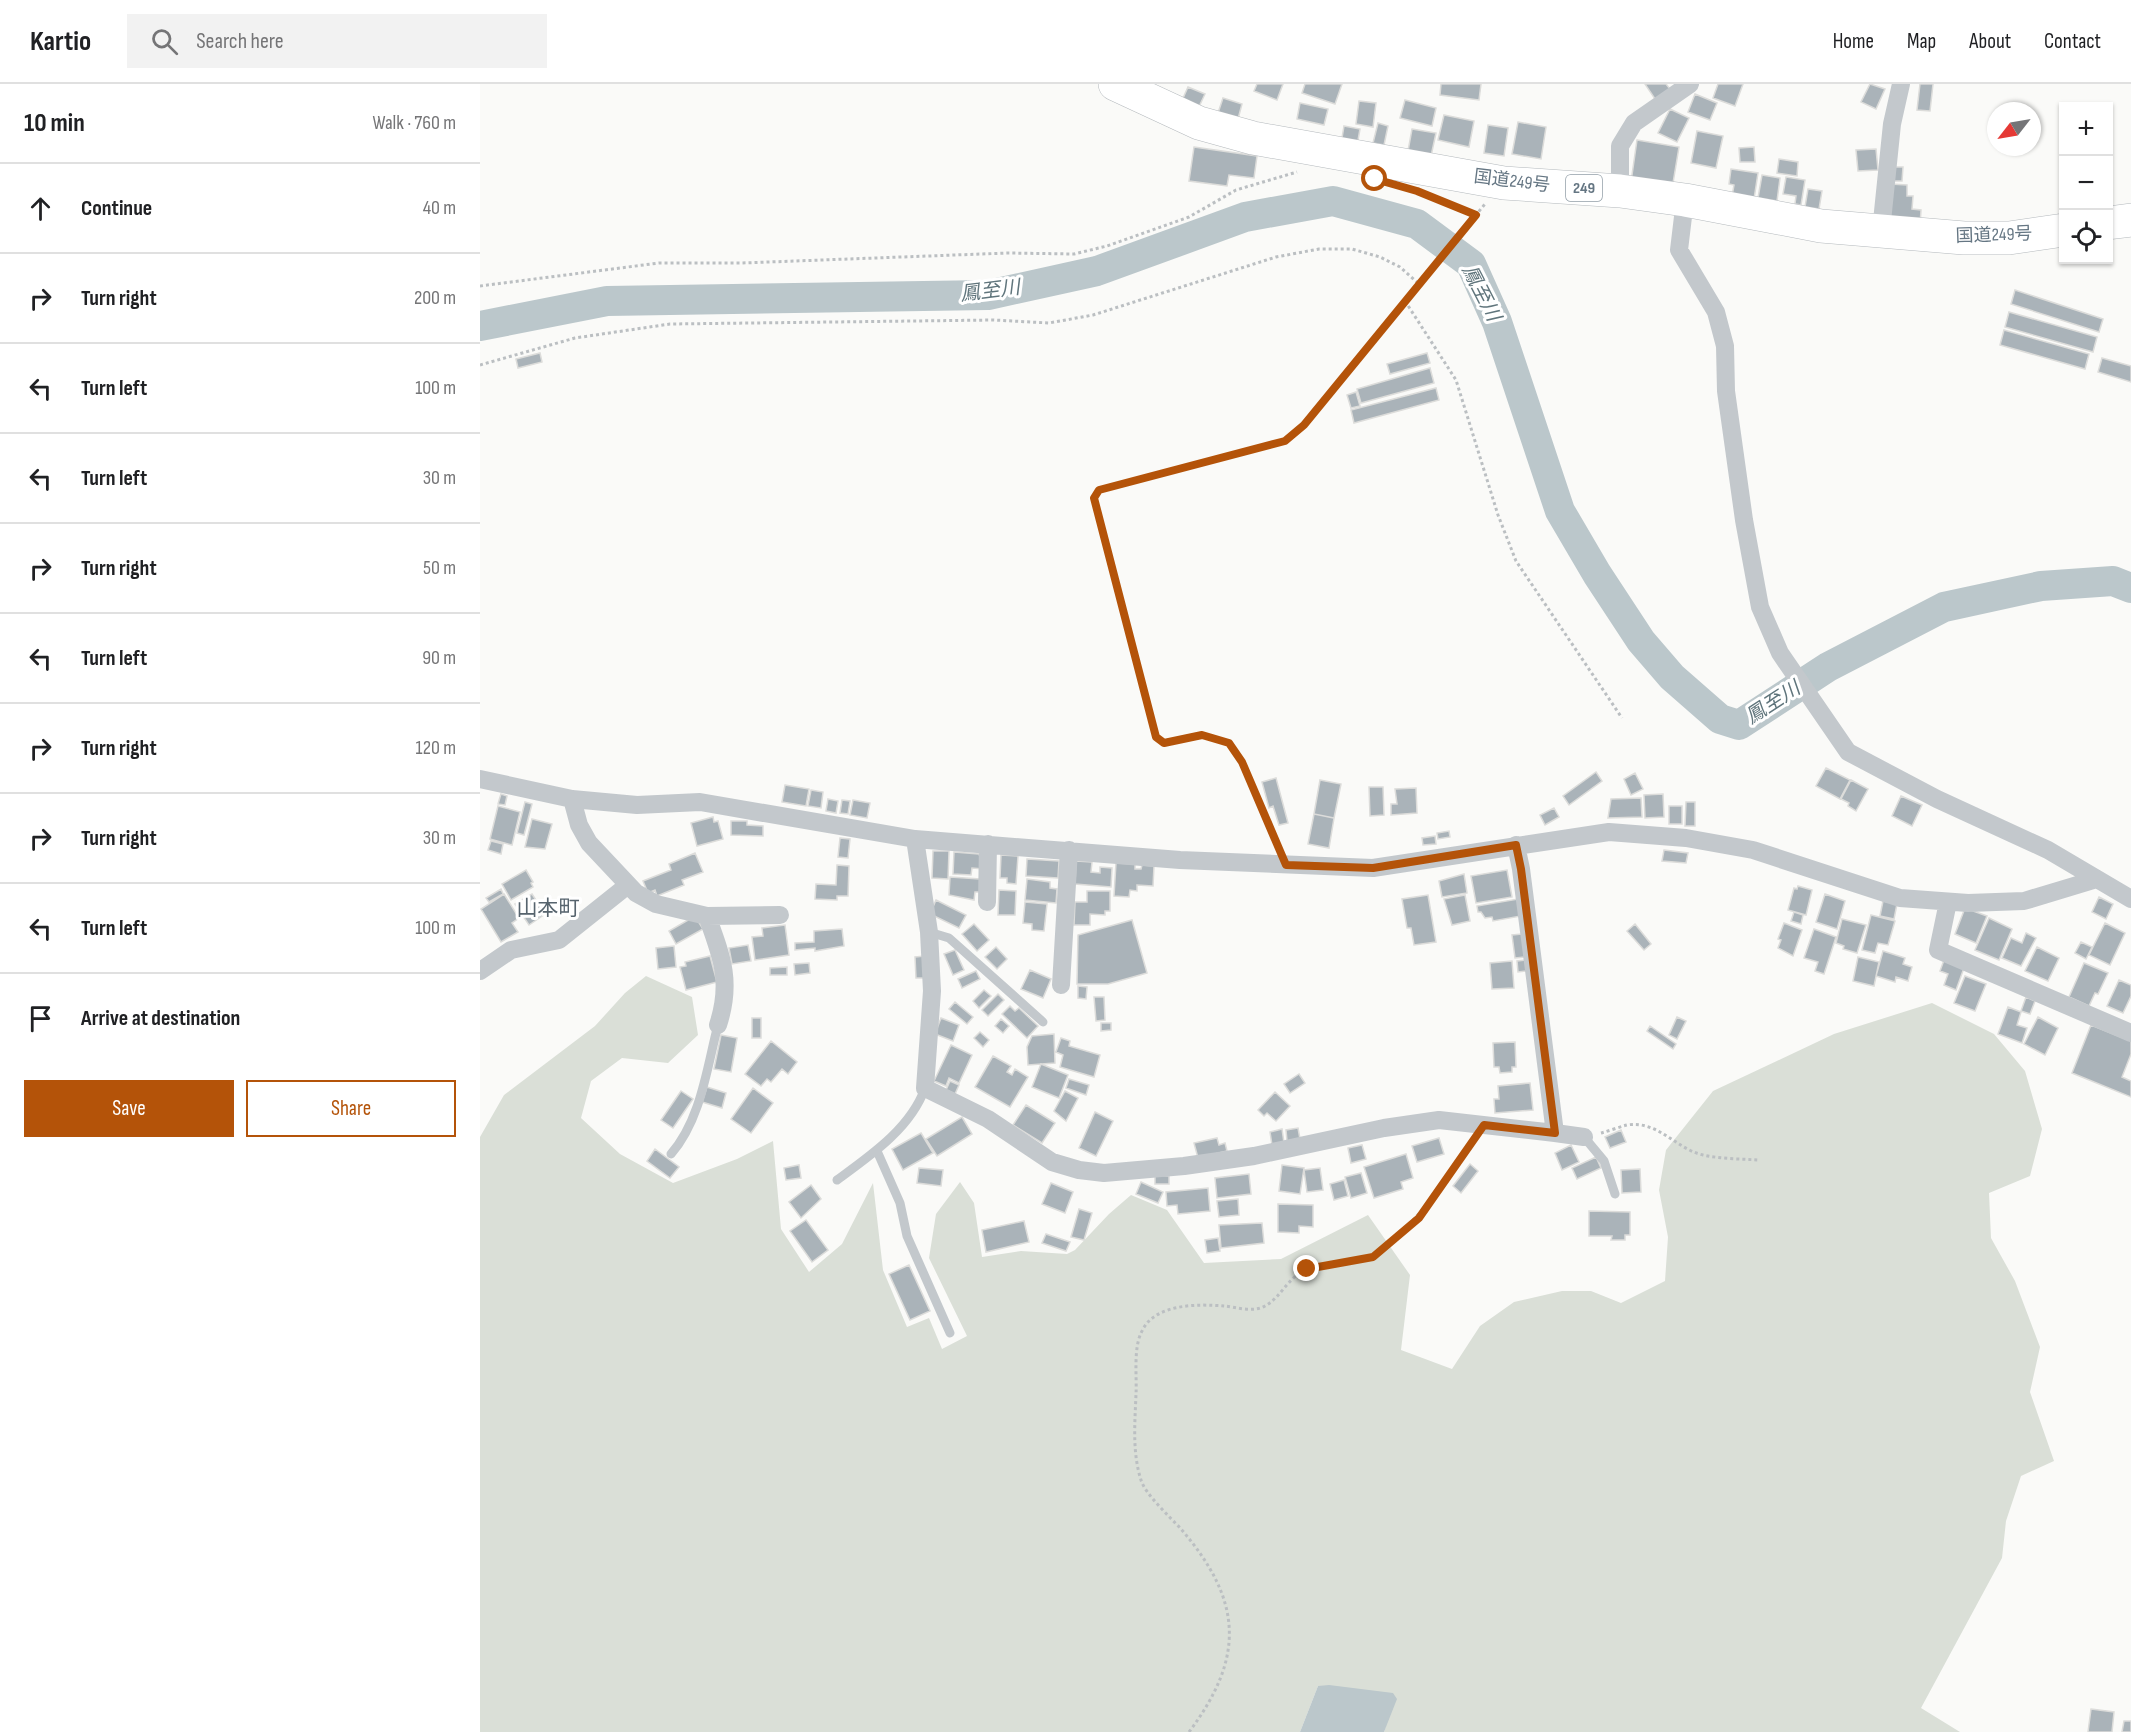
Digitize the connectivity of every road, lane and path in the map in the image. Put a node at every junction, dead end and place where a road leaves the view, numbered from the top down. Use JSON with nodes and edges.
{"nodes":[{"id":1,"x":1115,"y":84,"type":"edge"},
{"id":2,"x":1690,"y":84,"type":"edge"},
{"id":3,"x":1901,"y":84,"type":"edge"},
{"id":4,"x":1305,"y":172,"type":"dead end"},
{"id":5,"x":1504,"y":183,"type":"junction"},
{"id":6,"x":1620,"y":191,"type":"junction"},
{"id":7,"x":1427,"y":195,"type":"dead end"},
{"id":8,"x":1685,"y":200,"type":"junction"},
{"id":9,"x":1476,"y":215,"type":"junction"},
{"id":10,"x":2131,"y":220,"type":"edge"},
{"id":11,"x":2113,"y":222,"type":"edge"},
{"id":12,"x":1881,"y":231,"type":"junction"},
{"id":13,"x":2059,"y":231,"type":"edge"},
{"id":14,"x":1419,"y":284,"type":"junction"},
{"id":15,"x":480,"y":286,"type":"edge"},
{"id":16,"x":1405,"y":301,"type":"junction"},
{"id":17,"x":480,"y":365,"type":"edge"},
{"id":18,"x":1622,"y":718,"type":"dead end"},
{"id":19,"x":480,"y":779,"type":"edge"},
{"id":20,"x":572,"y":799,"type":"junction"},
{"id":21,"x":915,"y":839,"type":"junction"},
{"id":22,"x":988,"y":844,"type":"junction"},
{"id":23,"x":1516,"y":845,"type":"junction"},
{"id":24,"x":1069,"y":850,"type":"junction"},
{"id":25,"x":1286,"y":865,"type":"junction"},
{"id":26,"x":2097,"y":879,"type":"junction"},
{"id":27,"x":628,"y":885,"type":"junction"},
{"id":28,"x":2131,"y":899,"type":"edge"},
{"id":29,"x":987,"y":902,"type":"dead end"},
{"id":30,"x":1948,"y":902,"type":"junction"},
{"id":31,"x":780,"y":915,"type":"dead end"},
{"id":32,"x":706,"y":916,"type":"junction"},
{"id":33,"x":929,"y":932,"type":"junction"},
{"id":34,"x":480,"y":971,"type":"edge"},
{"id":35,"x":1060,"y":985,"type":"dead end"},
{"id":36,"x":1043,"y":1022,"type":"dead end"},
{"id":37,"x":718,"y":1025,"type":"joint"},
{"id":38,"x":2131,"y":1034,"type":"edge"},
{"id":39,"x":925,"y":1088,"type":"junction"},
{"id":40,"x":1484,"y":1125,"type":"junction"},
{"id":41,"x":1555,"y":1133,"type":"junction"},
{"id":42,"x":1584,"y":1137,"type":"junction"},
{"id":43,"x":877,"y":1151,"type":"junction"},
{"id":44,"x":671,"y":1154,"type":"dead end"},
{"id":45,"x":1759,"y":1160,"type":"dead end"},
{"id":46,"x":837,"y":1180,"type":"dead end"},
{"id":47,"x":1615,"y":1194,"type":"dead end"},
{"id":48,"x":950,"y":1333,"type":"dead end"},
{"id":49,"x":1189,"y":1732,"type":"edge"}],
"edges":[{"from":1,"to":5,"type":"highway","name":"国道249号","number":"249"},
{"from":2,"to":6,"type":"street"},
{"from":3,"to":12,"type":"street"},
{"from":4,"to":15,"type":"path"},
{"from":5,"to":6,"type":"highway","name":"国道249号","number":"249"},
{"from":5,"to":9,"type":"path"},
{"from":6,"to":8,"type":"highway","name":"国道249号","number":"249"},
{"from":7,"to":9,"type":"path"},
{"from":8,"to":12,"type":"highway","name":"国道249号","number":"249"},
{"from":8,"to":26,"type":"street"},
{"from":9,"to":14,"type":"path"},
{"from":10,"to":11,"type":"highway"},
{"from":12,"to":13,"type":"highway","name":"国道249号","number":"249"},
{"from":14,"to":16,"type":"path"},
{"from":14,"to":17,"type":"path"},
{"from":16,"to":18,"type":"path"},
{"from":16,"to":25,"type":"path"},
{"from":19,"to":20,"type":"street"},
{"from":20,"to":21,"type":"street"},
{"from":20,"to":27,"type":"street"},
{"from":21,"to":22,"type":"street"},
{"from":21,"to":33,"type":"street"},
{"from":22,"to":24,"type":"street"},
{"from":22,"to":29,"type":"street"},
{"from":23,"to":25,"type":"street"},
{"from":23,"to":30,"type":"street"},
{"from":23,"to":41,"type":"street"},
{"from":24,"to":25,"type":"street"},
{"from":24,"to":35,"type":"street"},
{"from":26,"to":28,"type":"street"},
{"from":26,"to":30,"type":"street"},
{"from":27,"to":32,"type":"street"},
{"from":27,"to":34,"type":"street"},
{"from":30,"to":38,"type":"street"},
{"from":31,"to":32,"type":"street"},
{"from":32,"to":37,"type":"street"},
{"from":33,"to":36,"type":"lane"},
{"from":33,"to":39,"type":"street"},
{"from":37,"to":44,"type":"lane"},
{"from":39,"to":40,"type":"street"},
{"from":39,"to":43,"type":"lane"},
{"from":40,"to":41,"type":"street"},
{"from":40,"to":49,"type":"path"},
{"from":41,"to":42,"type":"street"},
{"from":42,"to":45,"type":"path"},
{"from":42,"to":47,"type":"lane"},
{"from":43,"to":46,"type":"lane"},
{"from":43,"to":48,"type":"lane"}]}
